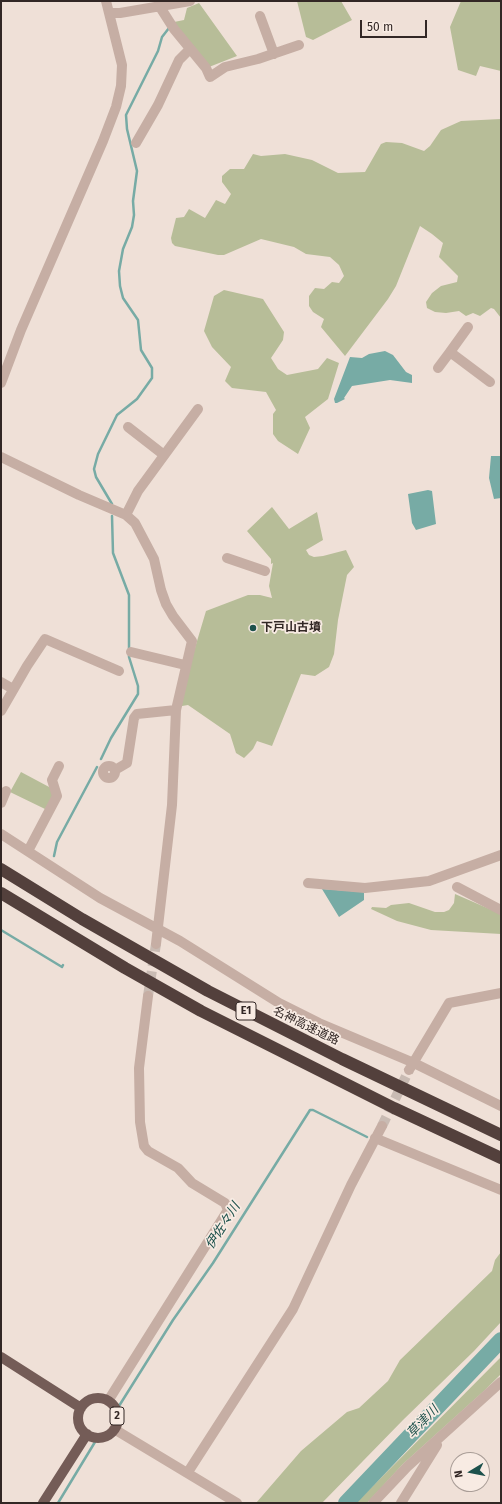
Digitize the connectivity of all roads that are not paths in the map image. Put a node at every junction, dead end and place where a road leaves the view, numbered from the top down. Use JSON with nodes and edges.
{"nodes":[{"id":1,"x":106,"y":1,"type":"edge"},
{"id":2,"x":190,"y":1,"type":"edge"},
{"id":3,"x":160,"y":7,"type":"junction"},
{"id":4,"x":109,"y":13,"type":"junction"},
{"id":5,"x":260,"y":16,"type":"dead end"},
{"id":6,"x":299,"y":45,"type":"dead end"},
{"id":7,"x":190,"y":49,"type":"junction"},
{"id":8,"x":274,"y":54,"type":"junction"},
{"id":9,"x":136,"y":143,"type":"dead end"},
{"id":10,"x":468,"y":326,"type":"dead end"},
{"id":11,"x":450,"y":352,"type":"junction"},
{"id":12,"x":438,"y":368,"type":"dead end"},
{"id":13,"x":490,"y":382,"type":"dead end"},
{"id":14,"x":1,"y":383,"type":"edge"},
{"id":15,"x":198,"y":410,"type":"dead end"},
{"id":16,"x":128,"y":427,"type":"dead end"},
{"id":17,"x":164,"y":455,"type":"junction"},
{"id":18,"x":1,"y":456,"type":"edge"},
{"id":19,"x":126,"y":515,"type":"junction"},
{"id":20,"x":227,"y":558,"type":"dead end"},
{"id":21,"x":265,"y":571,"type":"dead end"},
{"id":22,"x":131,"y":652,"type":"dead end"},
{"id":23,"x":185,"y":665,"type":"junction"},
{"id":24,"x":118,"y":671,"type":"dead end"},
{"id":25,"x":1,"y":682,"type":"edge"},
{"id":26,"x":13,"y":689,"type":"junction"},
{"id":27,"x":1,"y":710,"type":"edge"},
{"id":28,"x":176,"y":710,"type":"junction"},
{"id":29,"x":59,"y":766,"type":"dead end"},
{"id":30,"x":115,"y":770,"type":"dead end"},
{"id":31,"x":6,"y":791,"type":"dead end"},
{"id":32,"x":1,"y":803,"type":"edge"},
{"id":33,"x":1,"y":834,"type":"edge"},
{"id":34,"x":28,"y":851,"type":"junction"},
{"id":35,"x":501,"y":855,"type":"edge"},
{"id":36,"x":1,"y":869,"type":"edge"},
{"id":37,"x":308,"y":883,"type":"dead end"},
{"id":38,"x":457,"y":887,"type":"dead end"},
{"id":39,"x":1,"y":893,"type":"edge"},
{"id":40,"x":501,"y":910,"type":"edge"},
{"id":41,"x":157,"y":928,"type":"junction"},
{"id":42,"x":156,"y":944,"type":"tunnel mouth"},
{"id":43,"x":501,"y":993,"type":"edge"},
{"id":44,"x":148,"y":996,"type":"tunnel mouth"},
{"id":45,"x":411,"y":1066,"type":"junction"},
{"id":46,"x":501,"y":1106,"type":"edge"},
{"id":47,"x":382,"y":1126,"type":"tunnel mouth"},
{"id":48,"x":501,"y":1135,"type":"edge"},
{"id":49,"x":375,"y":1138,"type":"junction"},
{"id":50,"x":501,"y":1158,"type":"edge"},
{"id":51,"x":501,"y":1190,"type":"edge"},
{"id":52,"x":1,"y":1357,"type":"edge"},
{"id":53,"x":501,"y":1382,"type":"edge"},
{"id":54,"x":108,"y":1401,"type":"junction"},
{"id":55,"x":81,"y":1408,"type":"junction"},
{"id":56,"x":114,"y":1429,"type":"junction"},
{"id":57,"x":87,"y":1434,"type":"junction"},
{"id":58,"x":444,"y":1435,"type":"junction"},
{"id":59,"x":188,"y":1472,"type":"junction"},
{"id":60,"x":43,"y":1503,"type":"edge"},
{"id":61,"x":237,"y":1503,"type":"edge"},
{"id":62,"x":373,"y":1503,"type":"edge"},
{"id":63,"x":401,"y":1503,"type":"edge"}],
"edges":[{"from":1,"to":4,"type":"street"},
{"from":2,"to":3,"type":"street"},
{"from":3,"to":4,"type":"street"},
{"from":3,"to":7,"type":"street"},
{"from":4,"to":14,"type":"street"},
{"from":5,"to":8,"type":"street"},
{"from":6,"to":8,"type":"street"},
{"from":7,"to":8,"type":"street"},
{"from":7,"to":9,"type":"street"},
{"from":10,"to":11,"type":"street"},
{"from":11,"to":12,"type":"street"},
{"from":11,"to":13,"type":"street"},
{"from":15,"to":17,"type":"street"},
{"from":16,"to":17,"type":"street"},
{"from":17,"to":19,"type":"street"},
{"from":18,"to":19,"type":"street"},
{"from":19,"to":23,"type":"street"},
{"from":20,"to":21,"type":"street"},
{"from":22,"to":23,"type":"street"},
{"from":23,"to":28,"type":"street"},
{"from":24,"to":26,"type":"street"},
{"from":25,"to":26,"type":"street"},
{"from":26,"to":27,"type":"street"},
{"from":28,"to":30,"type":"street"},
{"from":28,"to":41,"type":"street"},
{"from":29,"to":34,"type":"street"},
{"from":31,"to":32,"type":"street"},
{"from":33,"to":34,"type":"street"},
{"from":34,"to":41,"type":"street"},
{"from":35,"to":37,"type":"street"},
{"from":36,"to":48,"type":"highway","name":"名神高速道路","number":"E1"},
{"from":38,"to":40,"type":"street"},
{"from":39,"to":50,"type":"highway","number":"E1"},
{"from":41,"to":42,"type":"street"},
{"from":41,"to":45,"type":"street"},
{"from":43,"to":45,"type":"street"},
{"from":44,"to":54,"type":"street"},
{"from":45,"to":46,"type":"street"},
{"from":47,"to":49,"type":"street"},
{"from":49,"to":51,"type":"street"},
{"from":49,"to":59,"type":"street"},
{"from":52,"to":55,"type":"main road"},
{"from":53,"to":58,"type":"street"},
{"from":54,"to":55,"type":"main road","number":"2"},
{"from":54,"to":56,"type":"main road","number":"2"},
{"from":55,"to":57,"type":"main road"},
{"from":56,"to":57,"type":"main road","number":"2"},
{"from":56,"to":59,"type":"street"},
{"from":57,"to":60,"type":"main road"},
{"from":58,"to":62,"type":"street"},
{"from":58,"to":63,"type":"street"},
{"from":59,"to":61,"type":"street"}]}
